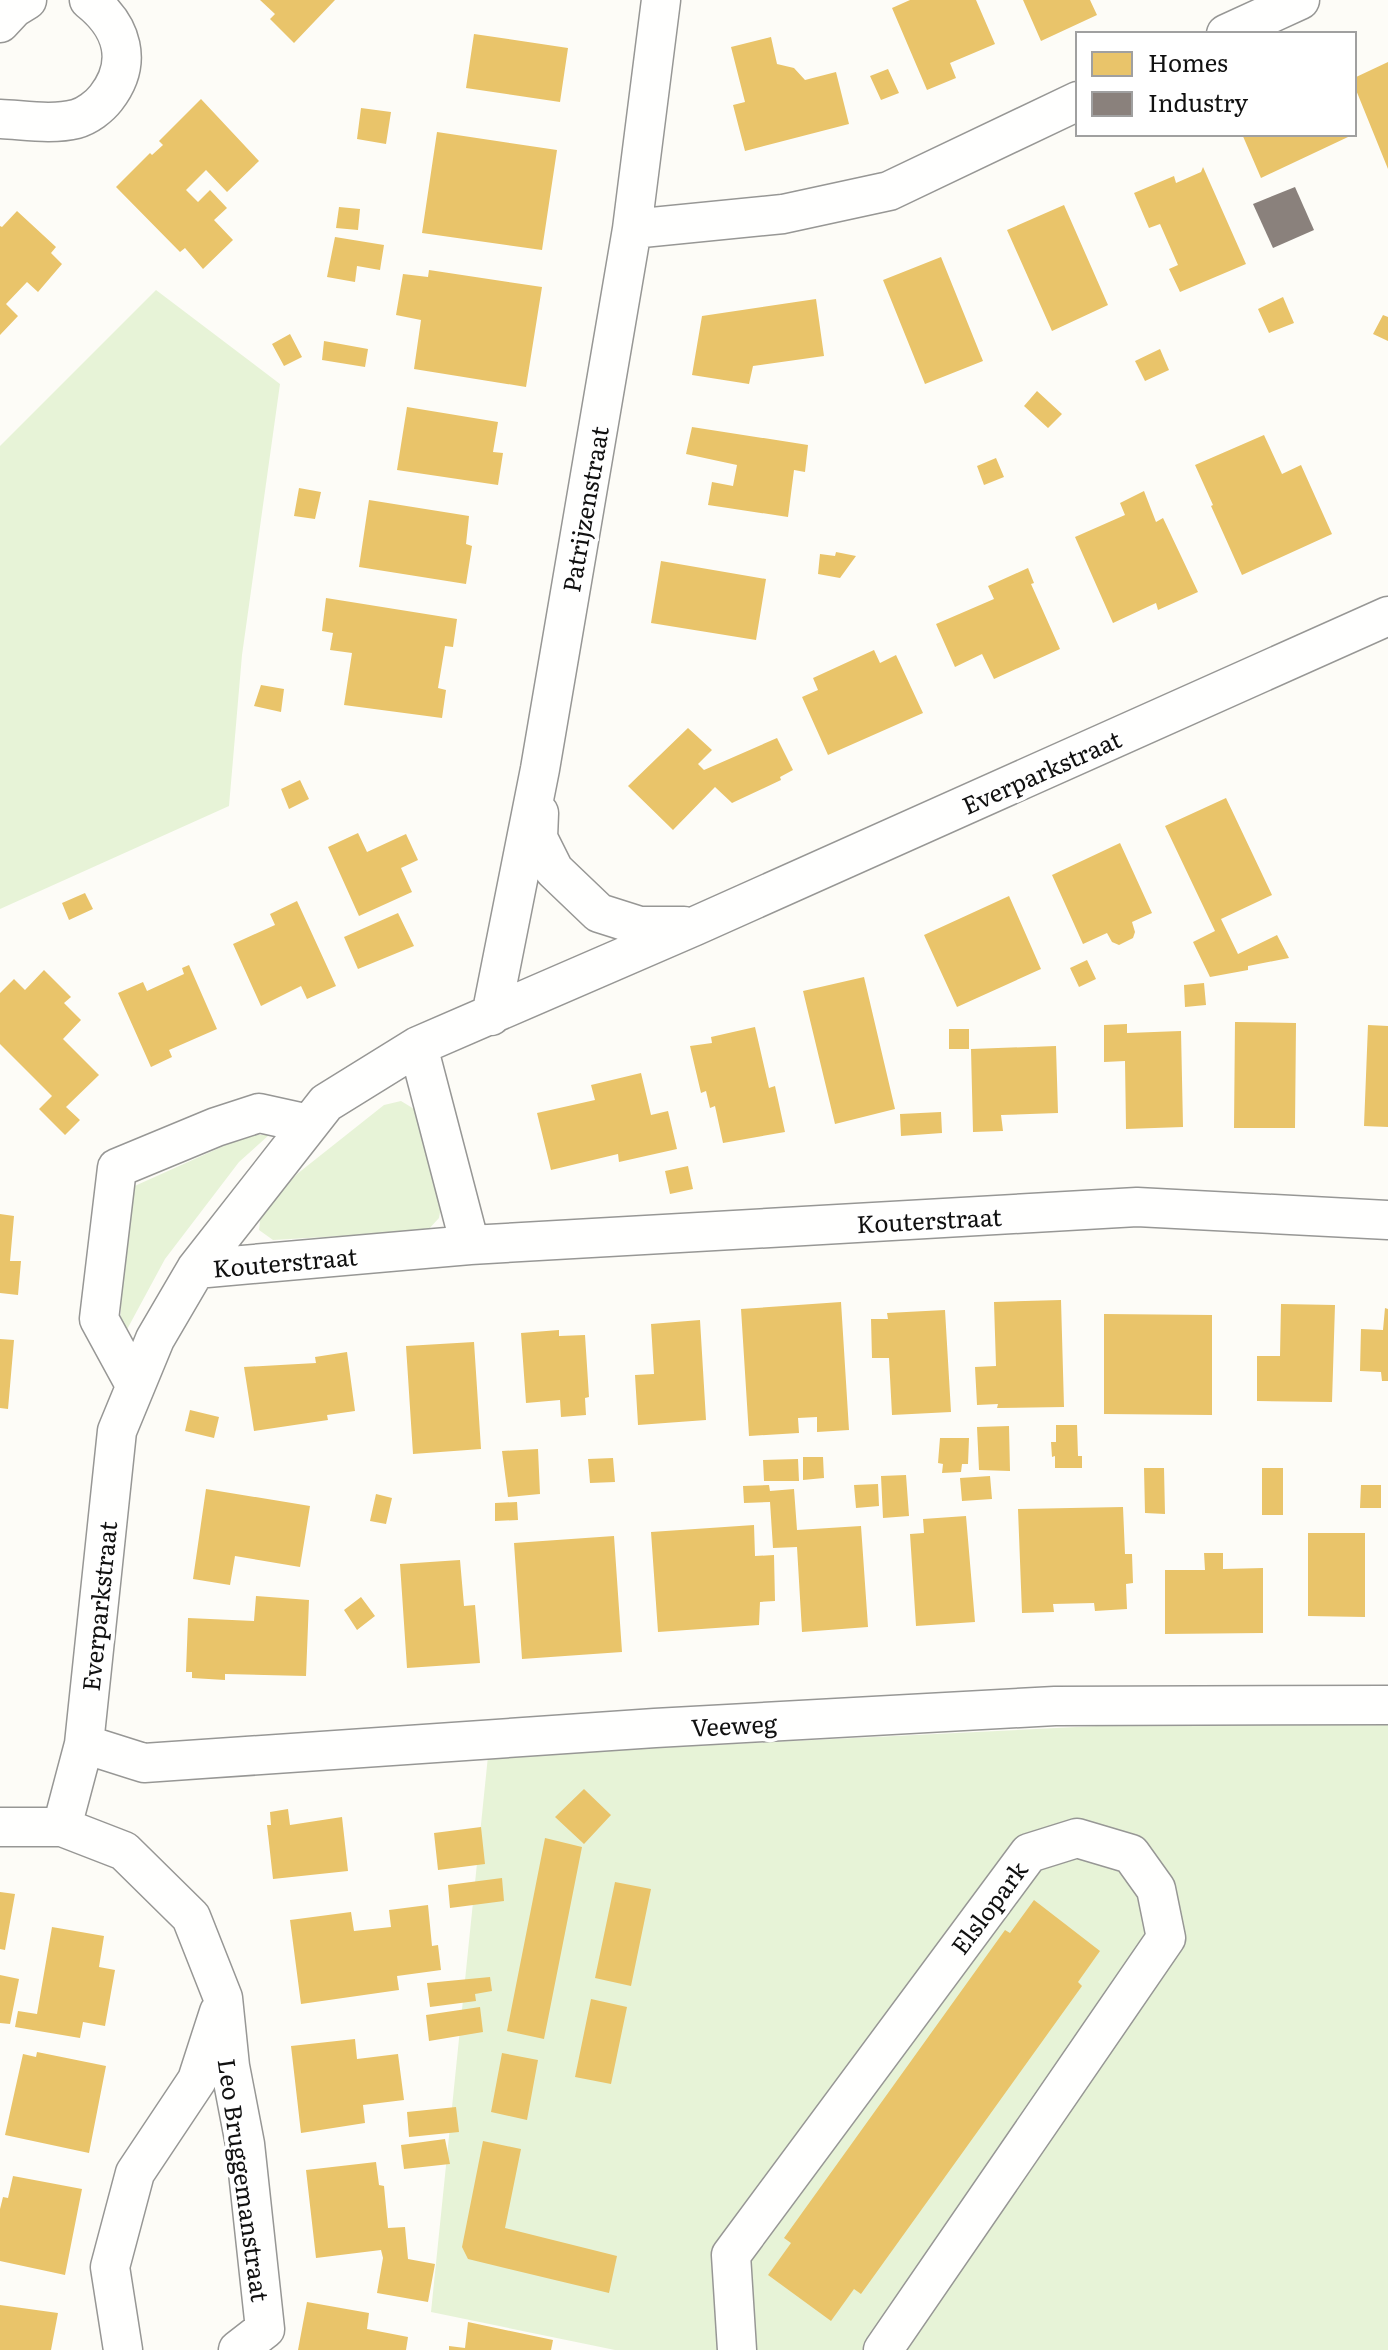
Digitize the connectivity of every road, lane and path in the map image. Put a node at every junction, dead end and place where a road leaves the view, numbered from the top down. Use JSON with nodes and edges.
{"nodes":[{"id":1,"x":27,"y":0,"type":"edge"},
{"id":2,"x":89,"y":0,"type":"edge"},
{"id":3,"x":661,"y":0,"type":"edge"},
{"id":4,"x":1300,"y":0,"type":"edge"},
{"id":5,"x":0,"y":23,"type":"edge"},
{"id":6,"x":1230,"y":32,"type":"edge"},
{"id":7,"x":1076,"y":102,"type":"edge"},
{"id":8,"x":0,"y":119,"type":"edge"},
{"id":9,"x":632,"y":229,"type":"junction"},
{"id":10,"x":1388,"y":616,"type":"edge"},
{"id":11,"x":540,"y":769,"type":"junction"},
{"id":12,"x":695,"y":926,"type":"junction"},
{"id":13,"x":491,"y":1016,"type":"junction"},
{"id":14,"x":418,"y":1046,"type":"junction"},
{"id":15,"x":309,"y":1124,"type":"junction"},
{"id":16,"x":1388,"y":1220,"type":"edge"},
{"id":17,"x":470,"y":1245,"type":"junction"},
{"id":18,"x":196,"y":1269,"type":"junction"},
{"id":19,"x":135,"y":1385,"type":"junction"},
{"id":20,"x":1388,"y":1705,"type":"edge"},
{"id":21,"x":84,"y":1744,"type":"junction"},
{"id":22,"x":0,"y":1827,"type":"edge"},
{"id":23,"x":62,"y":1827,"type":"junction"},
{"id":24,"x":223,"y":1998,"type":"junction"},
{"id":25,"x":123,"y":2350,"type":"edge"},
{"id":26,"x":238,"y":2350,"type":"edge"},
{"id":27,"x":737,"y":2350,"type":"edge"},
{"id":28,"x":883,"y":2350,"type":"edge"}],
"edges":[{"from":1,"to":5,"type":"street"},
{"from":2,"to":8,"type":"street"},
{"from":3,"to":9,"type":"street","name":"Patrijzenstraat"},
{"from":4,"to":6,"type":"street"},
{"from":7,"to":9,"type":"street"},
{"from":9,"to":11,"type":"street","name":"Patrijzenstraat"},
{"from":10,"to":12,"type":"street","name":"Everparkstraat"},
{"from":11,"to":12,"type":"street","name":"Everparkstraat"},
{"from":11,"to":13,"type":"street","name":"Patrijzenstraat"},
{"from":12,"to":13,"type":"street","name":"Everparkstraat"},
{"from":13,"to":14,"type":"street","name":"Everparkstraat"},
{"from":14,"to":15,"type":"street","name":"Everparkstraat"},
{"from":14,"to":17,"type":"street"},
{"from":15,"to":18,"type":"street","name":"Everparkstraat"},
{"from":15,"to":19,"type":"street"},
{"from":16,"to":17,"type":"street","name":"Kouterstraat"},
{"from":17,"to":18,"type":"street","name":"Kouterstraat"},
{"from":18,"to":19,"type":"street","name":"Everparkstraat"},
{"from":19,"to":21,"type":"street","name":"Everparkstraat"},
{"from":20,"to":21,"type":"street","name":"Veeweg"},
{"from":21,"to":23,"type":"street","name":"Everparkstraat"},
{"from":22,"to":23,"type":"street","name":"Leo Bruggemanstraat"},
{"from":23,"to":24,"type":"street","name":"Leo Bruggemanstraat"},
{"from":24,"to":25,"type":"street","name":"Leo Bruggemanstraat"},
{"from":24,"to":26,"type":"street","name":"Leo Bruggemanstraat"},
{"from":27,"to":28,"type":"street","name":"Elslopark"}]}
